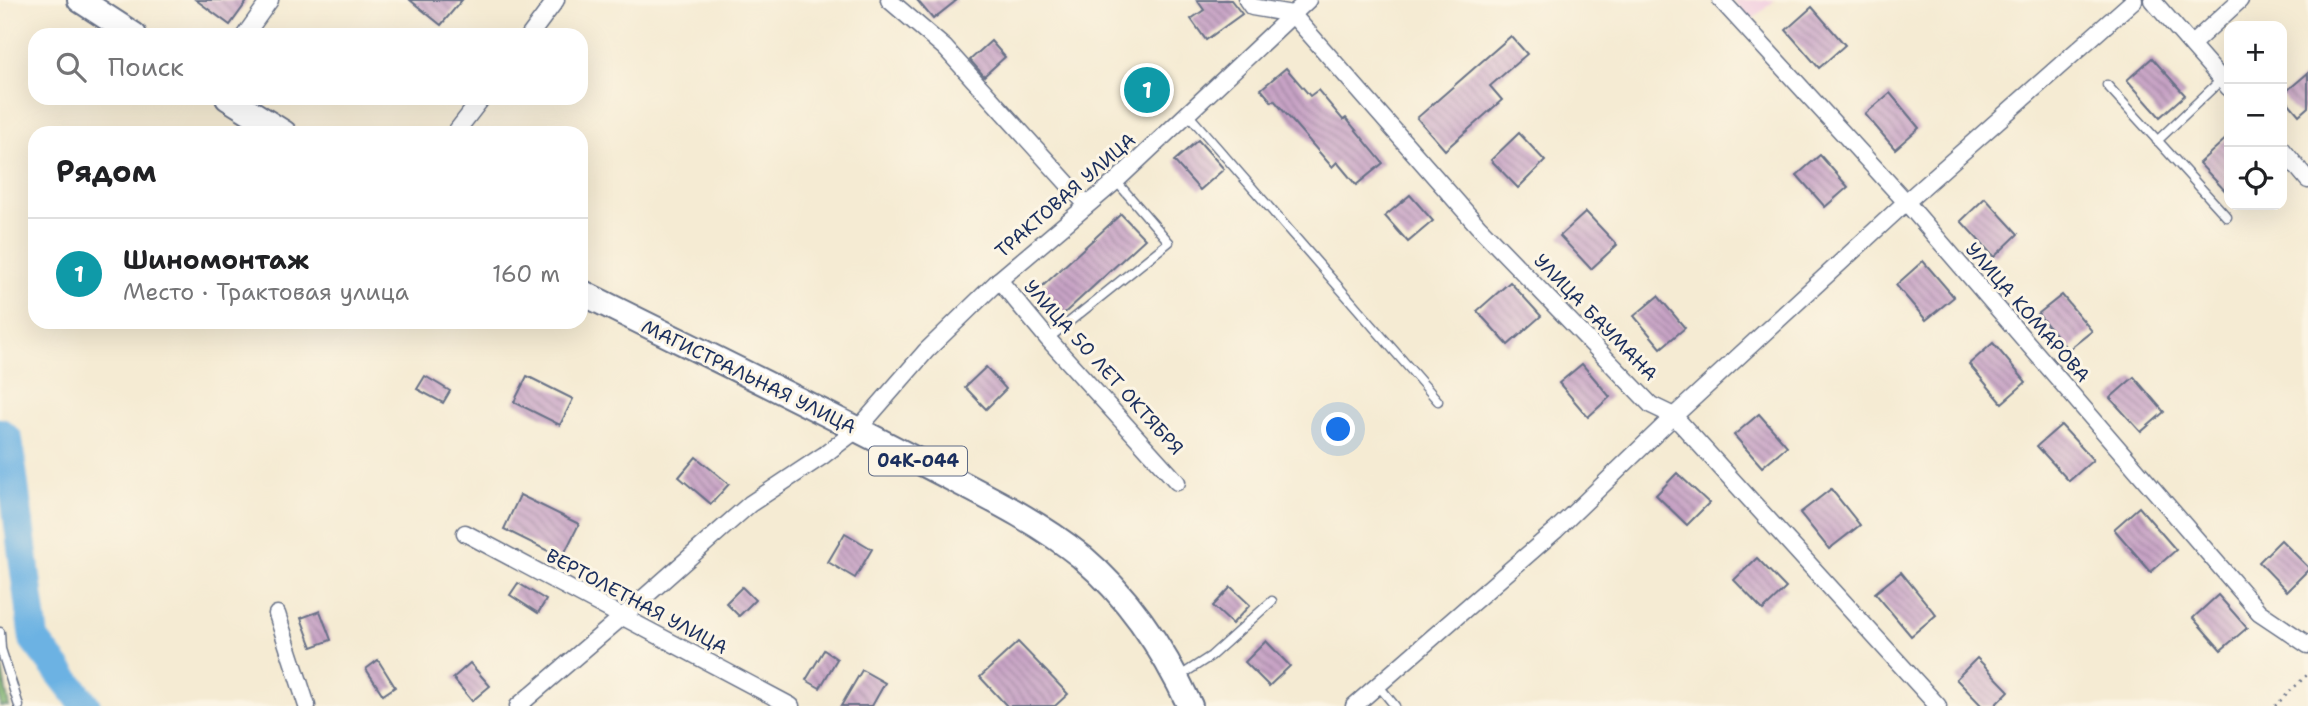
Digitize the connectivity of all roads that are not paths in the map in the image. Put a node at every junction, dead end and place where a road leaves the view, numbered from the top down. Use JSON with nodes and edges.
{"nodes":[{"id":1,"x":80,"y":0,"type":"edge"},
{"id":2,"x":270,"y":0,"type":"edge"},
{"id":3,"x":556,"y":0,"type":"edge"},
{"id":4,"x":889,"y":0,"type":"edge"},
{"id":5,"x":1247,"y":0,"type":"edge"},
{"id":6,"x":1308,"y":0,"type":"edge"},
{"id":7,"x":1721,"y":0,"type":"edge"},
{"id":8,"x":2134,"y":0,"type":"edge"},
{"id":9,"x":2152,"y":0,"type":"edge"},
{"id":10,"x":2240,"y":0,"type":"edge"},
{"id":11,"x":1292,"y":15,"type":"junction"},
{"id":12,"x":123,"y":28,"type":"edge"},
{"id":13,"x":250,"y":28,"type":"edge"},
{"id":14,"x":535,"y":28,"type":"edge"},
{"id":15,"x":2192,"y":44,"type":"junction"},
{"id":16,"x":2224,"y":81,"type":"edge"},
{"id":17,"x":2225,"y":84,"type":"edge"},
{"id":18,"x":2107,"y":86,"type":"dead end"},
{"id":19,"x":239,"y":105,"type":"edge"},
{"id":20,"x":477,"y":105,"type":"edge"},
{"id":21,"x":1187,"y":113,"type":"junction"},
{"id":22,"x":273,"y":126,"type":"edge"},
{"id":23,"x":460,"y":126,"type":"edge"},
{"id":24,"x":2157,"y":141,"type":"junction"},
{"id":25,"x":2287,"y":155,"type":"edge"},
{"id":26,"x":2308,"y":180,"type":"edge"},
{"id":27,"x":1116,"y":181,"type":"junction"},
{"id":28,"x":1906,"y":202,"type":"junction"},
{"id":29,"x":1086,"y":204,"type":"junction"},
{"id":30,"x":2227,"y":217,"type":"dead end"},
{"id":31,"x":999,"y":280,"type":"junction"},
{"id":32,"x":588,"y":295,"type":"edge"},
{"id":33,"x":1048,"y":339,"type":"junction"},
{"id":34,"x":1438,"y":401,"type":"dead end"},
{"id":35,"x":1674,"y":416,"type":"junction"},
{"id":36,"x":858,"y":429,"type":"junction"},
{"id":37,"x":1177,"y":482,"type":"dead end"},
{"id":38,"x":465,"y":533,"type":"dead end"},
{"id":39,"x":1272,"y":601,"type":"dead end"},
{"id":40,"x":277,"y":614,"type":"dead end"},
{"id":41,"x":622,"y":617,"type":"junction"},
{"id":42,"x":0,"y":632,"type":"edge"},
{"id":43,"x":2308,"y":645,"type":"edge"},
{"id":44,"x":1177,"y":677,"type":"junction"},
{"id":45,"x":1378,"y":685,"type":"junction"},
{"id":46,"x":19,"y":706,"type":"edge"},
{"id":47,"x":307,"y":706,"type":"edge"},
{"id":48,"x":518,"y":706,"type":"edge"},
{"id":49,"x":791,"y":706,"type":"edge"},
{"id":50,"x":1190,"y":706,"type":"edge"},
{"id":51,"x":1354,"y":706,"type":"edge"},
{"id":52,"x":1395,"y":706,"type":"edge"},
{"id":53,"x":1938,"y":706,"type":"edge"}],
"edges":[{"from":1,"to":12,"type":"main road"},
{"from":2,"to":13,"type":"street"},
{"from":3,"to":14,"type":"street"},
{"from":4,"to":29,"type":"street"},
{"from":5,"to":11,"type":"street"},
{"from":6,"to":11,"type":"street","name":"ТРАКТОВАЯ УЛИЦА"},
{"from":7,"to":28,"type":"street","name":"УЛИЦА КОМАРОВА"},
{"from":8,"to":28,"type":"street"},
{"from":9,"to":15,"type":"street"},
{"from":10,"to":15,"type":"street"},
{"from":11,"to":21,"type":"street","name":"ТРАКТОВАЯ УЛИЦА"},
{"from":11,"to":35,"type":"street","name":"УЛИЦА БАУМАНА"},
{"from":15,"to":16,"type":"street"},
{"from":17,"to":24,"type":"lane"},
{"from":18,"to":24,"type":"lane"},
{"from":19,"to":22,"type":"main road"},
{"from":20,"to":23,"type":"street"},
{"from":21,"to":27,"type":"street","name":"ТРАКТОВАЯ УЛИЦА"},
{"from":21,"to":34,"type":"lane"},
{"from":24,"to":30,"type":"lane"},
{"from":25,"to":26,"type":"street"},
{"from":27,"to":29,"type":"street","name":"ТРАКТОВАЯ УЛИЦА"},
{"from":27,"to":33,"type":"lane"},
{"from":28,"to":35,"type":"street"},
{"from":28,"to":43,"type":"street","name":"УЛИЦА КОМАРОВА"},
{"from":29,"to":31,"type":"street","name":"ТРАКТОВАЯ УЛИЦА"},
{"from":31,"to":33,"type":"street","name":"УЛИЦА 50 ЛЕТ ОКТЯБРЯ"},
{"from":31,"to":36,"type":"street","name":"ТРАКТОВАЯ УЛИЦА"},
{"from":32,"to":36,"type":"main road","name":"МАГИСТРАЛЬНАЯ УЛИЦА","number":"04К-044"},
{"from":33,"to":37,"type":"street","name":"УЛИЦА 50 ЛЕТ ОКТЯБРЯ"},
{"from":35,"to":45,"type":"street"},
{"from":35,"to":53,"type":"street","name":"УЛИЦА БАУМАНА"},
{"from":36,"to":41,"type":"street","name":"ТРАКТОВАЯ УЛИЦА"},
{"from":36,"to":44,"type":"main road","name":"МАГИСТРАЛЬНАЯ УЛИЦА","number":"04К-044"},
{"from":38,"to":41,"type":"street","name":"ВЕРТОЛЕТНАЯ УЛИЦА"},
{"from":39,"to":44,"type":"lane"},
{"from":40,"to":47,"type":"street"},
{"from":41,"to":48,"type":"street","name":"ТРАКТОВАЯ УЛИЦА"},
{"from":41,"to":49,"type":"street","name":"ВЕРТОЛЕТНАЯ УЛИЦА"},
{"from":42,"to":46,"type":"lane"},
{"from":44,"to":50,"type":"main road","name":"МАГИСТРАЛЬНАЯ УЛИЦА","number":"04К-044"},
{"from":45,"to":51,"type":"street"},
{"from":45,"to":52,"type":"lane"}]}
